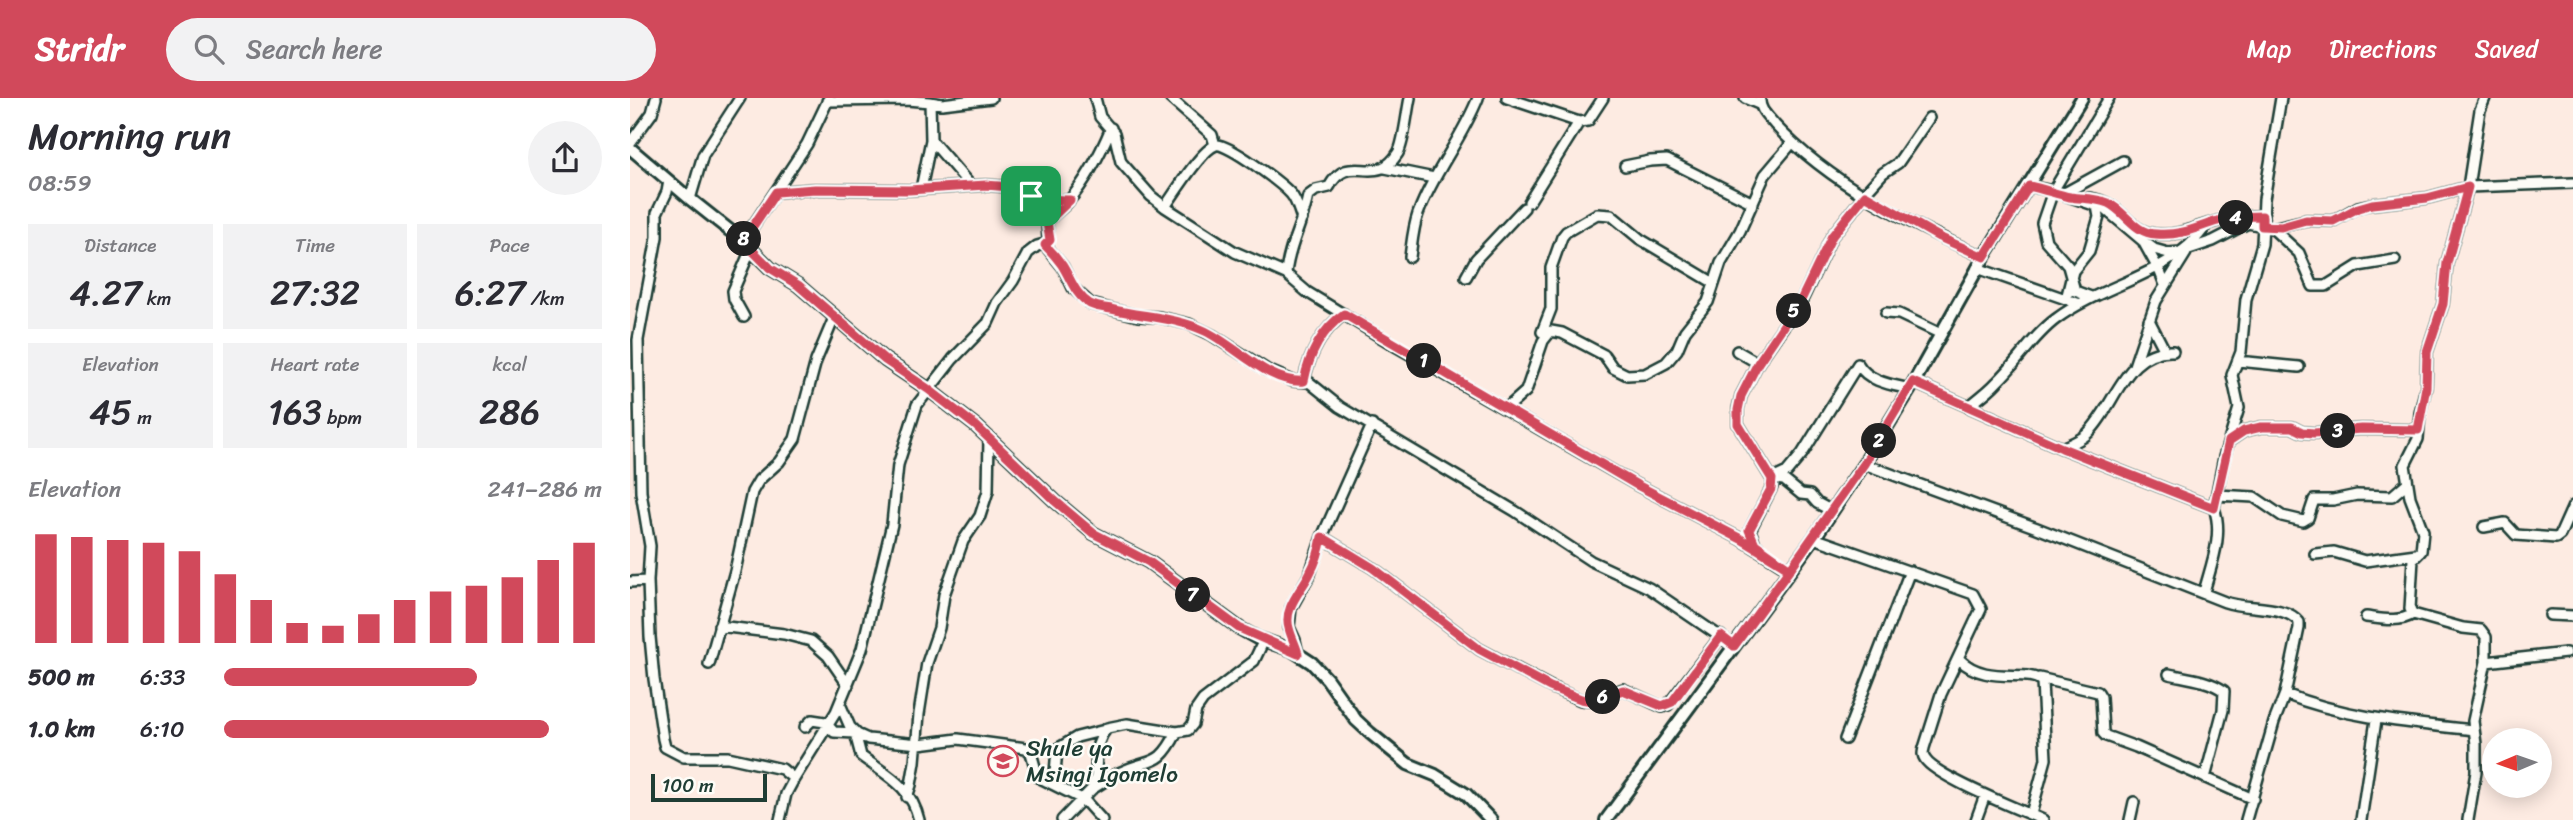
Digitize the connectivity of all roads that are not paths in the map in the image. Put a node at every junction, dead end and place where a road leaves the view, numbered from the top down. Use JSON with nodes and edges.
{"nodes":[{"id":1,"x":656,"y":98,"type":"edge"},
{"id":2,"x":740,"y":98,"type":"edge"},
{"id":3,"x":991,"y":98,"type":"edge"},
{"id":4,"x":1095,"y":98,"type":"edge"},
{"id":5,"x":1170,"y":98,"type":"edge"},
{"id":6,"x":1410,"y":98,"type":"edge"},
{"id":7,"x":1478,"y":98,"type":"edge"},
{"id":8,"x":1507,"y":98,"type":"edge"},
{"id":9,"x":1603,"y":98,"type":"edge"},
{"id":10,"x":1745,"y":98,"type":"edge"},
{"id":11,"x":2082,"y":98,"type":"edge"},
{"id":12,"x":2109,"y":98,"type":"edge"},
{"id":13,"x":2281,"y":98,"type":"edge"},
{"id":14,"x":2485,"y":98,"type":"edge"},
{"id":15,"x":828,"y":99,"type":"edge"},
{"id":16,"x":1760,"y":101,"type":"edge"},
{"id":17,"x":930,"y":102,"type":"junction"},
{"id":18,"x":1929,"y":118,"type":"dead end"},
{"id":19,"x":1579,"y":121,"type":"junction"},
{"id":20,"x":1111,"y":128,"type":"junction"},
{"id":21,"x":931,"y":140,"type":"junction"},
{"id":22,"x":1792,"y":143,"type":"junction"},
{"id":23,"x":630,"y":145,"type":"edge"},
{"id":24,"x":1215,"y":145,"type":"junction"},
{"id":25,"x":2123,"y":161,"type":"dead end"},
{"id":26,"x":1625,"y":166,"type":"dead end"},
{"id":27,"x":1385,"y":168,"type":"junction"},
{"id":28,"x":1434,"y":178,"type":"junction"},
{"id":29,"x":669,"y":181,"type":"junction"},
{"id":30,"x":2573,"y":183,"type":"edge"},
{"id":31,"x":970,"y":185,"type":"junction"},
{"id":32,"x":2029,"y":186,"type":"junction"},
{"id":33,"x":2468,"y":187,"type":"junction"},
{"id":34,"x":921,"y":189,"type":"junction"},
{"id":35,"x":2053,"y":191,"type":"junction"},
{"id":36,"x":776,"y":192,"type":"junction"},
{"id":37,"x":1864,"y":194,"type":"junction"},
{"id":38,"x":2066,"y":196,"type":"junction"},
{"id":39,"x":690,"y":200,"type":"junction"},
{"id":40,"x":1070,"y":200,"type":"junction"},
{"id":41,"x":1753,"y":203,"type":"junction"},
{"id":42,"x":2097,"y":206,"type":"junction"},
{"id":43,"x":1165,"y":207,"type":"junction"},
{"id":44,"x":1302,"y":219,"type":"junction"},
{"id":45,"x":2265,"y":223,"type":"junction"},
{"id":46,"x":2206,"y":226,"type":"junction"},
{"id":47,"x":2143,"y":241,"type":"junction"},
{"id":48,"x":747,"y":245,"type":"junction"},
{"id":49,"x":1045,"y":245,"type":"junction"},
{"id":50,"x":2187,"y":250,"type":"junction"},
{"id":51,"x":1410,"y":257,"type":"dead end"},
{"id":52,"x":1984,"y":257,"type":"junction"},
{"id":53,"x":2395,"y":260,"type":"dead end"},
{"id":54,"x":2158,"y":267,"type":"junction"},
{"id":55,"x":1977,"y":268,"type":"junction"},
{"id":56,"x":1286,"y":274,"type":"junction"},
{"id":57,"x":2071,"y":276,"type":"junction"},
{"id":58,"x":1466,"y":277,"type":"dead end"},
{"id":59,"x":1714,"y":282,"type":"junction"},
{"id":60,"x":2165,"y":285,"type":"junction"},
{"id":61,"x":2091,"y":298,"type":"junction"},
{"id":62,"x":2066,"y":299,"type":"junction"},
{"id":63,"x":2080,"y":303,"type":"junction"},
{"id":64,"x":1886,"y":313,"type":"dead end"},
{"id":65,"x":1344,"y":314,"type":"junction"},
{"id":66,"x":744,"y":317,"type":"dead end"},
{"id":67,"x":834,"y":318,"type":"junction"},
{"id":68,"x":2149,"y":320,"type":"junction"},
{"id":69,"x":1542,"y":332,"type":"dead end"},
{"id":70,"x":1941,"y":334,"type":"junction"},
{"id":71,"x":1737,"y":351,"type":"dead end"},
{"id":72,"x":2238,"y":361,"type":"junction"},
{"id":73,"x":1758,"y":363,"type":"junction"},
{"id":74,"x":2299,"y":367,"type":"dead end"},
{"id":75,"x":2133,"y":368,"type":"junction"},
{"id":76,"x":1304,"y":381,"type":"junction"},
{"id":77,"x":1912,"y":385,"type":"junction"},
{"id":78,"x":928,"y":389,"type":"junction"},
{"id":79,"x":1968,"y":407,"type":"junction"},
{"id":80,"x":1507,"y":408,"type":"junction"},
{"id":81,"x":1372,"y":425,"type":"junction"},
{"id":82,"x":2418,"y":430,"type":"junction"},
{"id":83,"x":989,"y":438,"type":"junction"},
{"id":84,"x":2229,"y":441,"type":"junction"},
{"id":85,"x":2062,"y":448,"type":"junction"},
{"id":86,"x":1864,"y":464,"type":"junction"},
{"id":87,"x":1772,"y":479,"type":"junction"},
{"id":88,"x":2407,"y":483,"type":"junction"},
{"id":89,"x":2217,"y":495,"type":"junction"},
{"id":90,"x":2573,"y":506,"type":"edge"},
{"id":91,"x":2214,"y":508,"type":"junction"},
{"id":92,"x":1832,"y":511,"type":"junction"},
{"id":93,"x":2484,"y":527,"type":"dead end"},
{"id":94,"x":1322,"y":537,"type":"junction"},
{"id":95,"x":1814,"y":538,"type":"junction"},
{"id":96,"x":2315,"y":554,"type":"dead end"},
{"id":97,"x":2416,"y":554,"type":"junction"},
{"id":98,"x":1770,"y":557,"type":"junction"},
{"id":99,"x":1790,"y":569,"type":"junction"},
{"id":100,"x":1910,"y":571,"type":"junction"},
{"id":101,"x":648,"y":581,"type":"junction"},
{"id":102,"x":630,"y":582,"type":"edge"},
{"id":103,"x":2203,"y":592,"type":"junction"},
{"id":104,"x":2413,"y":614,"type":"junction"},
{"id":105,"x":2550,"y":615,"type":"dead end"},
{"id":106,"x":2573,"y":615,"type":"edge"},
{"id":107,"x":2366,"y":617,"type":"dead end"},
{"id":108,"x":719,"y":626,"type":"junction"},
{"id":109,"x":1721,"y":636,"type":"junction"},
{"id":110,"x":1264,"y":640,"type":"junction"},
{"id":111,"x":1734,"y":646,"type":"junction"},
{"id":112,"x":2566,"y":653,"type":"dead end"},
{"id":113,"x":1298,"y":654,"type":"junction"},
{"id":114,"x":1959,"y":659,"type":"junction"},
{"id":115,"x":2486,"y":662,"type":"junction"},
{"id":116,"x":709,"y":664,"type":"dead end"},
{"id":117,"x":2169,"y":674,"type":"dead end"},
{"id":118,"x":2039,"y":678,"type":"junction"},
{"id":119,"x":848,"y":685,"type":"junction"},
{"id":120,"x":2285,"y":694,"type":"junction"},
{"id":121,"x":840,"y":704,"type":"junction"},
{"id":122,"x":2376,"y":720,"type":"junction"},
{"id":123,"x":828,"y":726,"type":"junction"},
{"id":124,"x":805,"y":727,"type":"dead end"},
{"id":125,"x":1105,"y":730,"type":"junction"},
{"id":126,"x":2473,"y":730,"type":"junction"},
{"id":127,"x":1177,"y":732,"type":"junction"},
{"id":128,"x":855,"y":733,"type":"junction"},
{"id":129,"x":1845,"y":739,"type":"dead end"},
{"id":130,"x":917,"y":744,"type":"junction"},
{"id":131,"x":2204,"y":778,"type":"junction"},
{"id":132,"x":794,"y":779,"type":"junction"},
{"id":133,"x":1054,"y":785,"type":"junction"},
{"id":134,"x":1092,"y":789,"type":"junction"},
{"id":135,"x":1985,"y":795,"type":"junction"},
{"id":136,"x":907,"y":796,"type":"junction"},
{"id":137,"x":2253,"y":799,"type":"junction"},
{"id":138,"x":1084,"y":800,"type":"junction"},
{"id":139,"x":2134,"y":802,"type":"dead end"},
{"id":140,"x":2031,"y":814,"type":"junction"},
{"id":141,"x":780,"y":820,"type":"edge"},
{"id":142,"x":919,"y":820,"type":"edge"},
{"id":143,"x":1062,"y":820,"type":"edge"},
{"id":144,"x":1102,"y":820,"type":"edge"},
{"id":145,"x":1491,"y":820,"type":"edge"},
{"id":146,"x":1606,"y":820,"type":"edge"},
{"id":147,"x":1976,"y":820,"type":"edge"},
{"id":148,"x":2043,"y":820,"type":"edge"},
{"id":149,"x":2130,"y":820,"type":"edge"},
{"id":150,"x":2246,"y":820,"type":"edge"},
{"id":151,"x":2361,"y":820,"type":"edge"},
{"id":152,"x":2468,"y":820,"type":"edge"}],
"edges":[{"from":1,"to":23,"type":"street"},
{"from":2,"to":39,"type":"street"},
{"from":3,"to":17,"type":"street"},
{"from":4,"to":20,"type":"street"},
{"from":5,"to":24,"type":"street"},
{"from":6,"to":27,"type":"street"},
{"from":7,"to":28,"type":"street"},
{"from":8,"to":19,"type":"street"},
{"from":9,"to":19,"type":"street"},
{"from":10,"to":16,"type":"street"},
{"from":11,"to":32,"type":"street"},
{"from":12,"to":35,"type":"street"},
{"from":13,"to":45,"type":"street"},
{"from":14,"to":33,"type":"street"},
{"from":15,"to":17,"type":"street"},
{"from":15,"to":36,"type":"street"},
{"from":16,"to":22,"type":"street"},
{"from":17,"to":21,"type":"street"},
{"from":18,"to":37,"type":"street"},
{"from":19,"to":58,"type":"street"},
{"from":20,"to":40,"type":"street"},
{"from":20,"to":43,"type":"street"},
{"from":21,"to":31,"type":"street"},
{"from":21,"to":34,"type":"street"},
{"from":22,"to":37,"type":"street"},
{"from":22,"to":41,"type":"street"},
{"from":23,"to":29,"type":"street"},
{"from":24,"to":43,"type":"street"},
{"from":24,"to":44,"type":"street"},
{"from":25,"to":38,"type":"street"},
{"from":26,"to":41,"type":"street"},
{"from":27,"to":28,"type":"street"},
{"from":27,"to":44,"type":"street"},
{"from":28,"to":51,"type":"street"},
{"from":29,"to":39,"type":"street"},
{"from":29,"to":101,"type":"street"},
{"from":30,"to":33,"type":"street"},
{"from":31,"to":34,"type":"street"},
{"from":31,"to":40,"type":"street"},
{"from":32,"to":35,"type":"street"},
{"from":32,"to":52,"type":"street"},
{"from":33,"to":45,"type":"street"},
{"from":33,"to":82,"type":"street"},
{"from":34,"to":36,"type":"street"},
{"from":35,"to":38,"type":"street"},
{"from":35,"to":57,"type":"street"},
{"from":36,"to":48,"type":"street"},
{"from":37,"to":52,"type":"street"},
{"from":37,"to":73,"type":"street"},
{"from":38,"to":42,"type":"street"},
{"from":38,"to":46,"type":"street"},
{"from":39,"to":48,"type":"street"},
{"from":40,"to":49,"type":"street"},
{"from":41,"to":59,"type":"street"},
{"from":42,"to":47,"type":"street"},
{"from":42,"to":57,"type":"street"},
{"from":43,"to":56,"type":"street"},
{"from":44,"to":56,"type":"street"},
{"from":45,"to":46,"type":"street"},
{"from":45,"to":50,"type":"street"},
{"from":45,"to":53,"type":"street"},
{"from":45,"to":72,"type":"street"},
{"from":46,"to":50,"type":"street"},
{"from":47,"to":50,"type":"street"},
{"from":47,"to":54,"type":"street"},
{"from":48,"to":66,"type":"street"},
{"from":48,"to":67,"type":"street"},
{"from":49,"to":76,"type":"street"},
{"from":49,"to":78,"type":"street"},
{"from":50,"to":54,"type":"street"},
{"from":50,"to":60,"type":"street"},
{"from":52,"to":55,"type":"street"},
{"from":54,"to":60,"type":"street"},
{"from":54,"to":61,"type":"street"},
{"from":55,"to":62,"type":"street"},
{"from":55,"to":70,"type":"street"},
{"from":56,"to":65,"type":"street"},
{"from":57,"to":61,"type":"street"},
{"from":57,"to":62,"type":"street"},
{"from":59,"to":69,"type":"street"},
{"from":59,"to":80,"type":"street"},
{"from":60,"to":68,"type":"street"},
{"from":61,"to":63,"type":"street"},
{"from":62,"to":63,"type":"street"},
{"from":63,"to":79,"type":"street"},
{"from":64,"to":70,"type":"street"},
{"from":65,"to":76,"type":"street"},
{"from":65,"to":80,"type":"street"},
{"from":67,"to":78,"type":"street"},
{"from":67,"to":108,"type":"street"},
{"from":68,"to":75,"type":"street"},
{"from":68,"to":75,"type":"street"},
{"from":70,"to":77,"type":"street"},
{"from":71,"to":73,"type":"street"},
{"from":72,"to":74,"type":"street"},
{"from":72,"to":84,"type":"street"},
{"from":73,"to":87,"type":"street"},
{"from":75,"to":85,"type":"street"},
{"from":76,"to":81,"type":"street"},
{"from":77,"to":79,"type":"street"},
{"from":77,"to":86,"type":"street"},
{"from":77,"to":87,"type":"street"},
{"from":78,"to":83,"type":"street"},
{"from":78,"to":119,"type":"street"},
{"from":79,"to":85,"type":"street"},
{"from":80,"to":98,"type":"street"},
{"from":81,"to":94,"type":"street"},
{"from":81,"to":109,"type":"street"},
{"from":82,"to":84,"type":"street"},
{"from":82,"to":88,"type":"street"},
{"from":83,"to":110,"type":"street"},
{"from":83,"to":130,"type":"street"},
{"from":84,"to":89,"type":"street"},
{"from":85,"to":91,"type":"street"},
{"from":86,"to":92,"type":"street"},
{"from":86,"to":103,"type":"street"},
{"from":87,"to":92,"type":"street"},
{"from":87,"to":98,"type":"street"},
{"from":88,"to":89,"type":"street"},
{"from":88,"to":97,"type":"street"},
{"from":89,"to":91,"type":"street"},
{"from":90,"to":93,"type":"street"},
{"from":91,"to":103,"type":"street"},
{"from":92,"to":95,"type":"street"},
{"from":94,"to":109,"type":"street"},
{"from":94,"to":113,"type":"street"},
{"from":95,"to":99,"type":"street"},
{"from":95,"to":100,"type":"street"},
{"from":96,"to":97,"type":"street"},
{"from":97,"to":104,"type":"street"},
{"from":98,"to":99,"type":"street"},
{"from":99,"to":111,"type":"street"},
{"from":100,"to":114,"type":"street"},
{"from":100,"to":129,"type":"street"},
{"from":101,"to":102,"type":"street"},
{"from":101,"to":132,"type":"street"},
{"from":103,"to":120,"type":"street"},
{"from":104,"to":107,"type":"street"},
{"from":104,"to":115,"type":"street"},
{"from":105,"to":106,"type":"street"},
{"from":108,"to":116,"type":"street"},
{"from":108,"to":119,"type":"street"},
{"from":109,"to":111,"type":"street"},
{"from":110,"to":113,"type":"street"},
{"from":110,"to":127,"type":"street"},
{"from":111,"to":146,"type":"street"},
{"from":112,"to":115,"type":"street"},
{"from":113,"to":145,"type":"street"},
{"from":114,"to":118,"type":"street"},
{"from":114,"to":135,"type":"street"},
{"from":115,"to":126,"type":"street"},
{"from":117,"to":131,"type":"street"},
{"from":118,"to":131,"type":"street"},
{"from":118,"to":140,"type":"street"},
{"from":119,"to":121,"type":"street"},
{"from":120,"to":122,"type":"street"},
{"from":120,"to":137,"type":"street"},
{"from":121,"to":123,"type":"street"},
{"from":121,"to":128,"type":"street"},
{"from":122,"to":126,"type":"street"},
{"from":122,"to":151,"type":"street"},
{"from":123,"to":124,"type":"street"},
{"from":123,"to":128,"type":"street"},
{"from":123,"to":132,"type":"street"},
{"from":125,"to":127,"type":"street"},
{"from":125,"to":133,"type":"street"},
{"from":125,"to":134,"type":"street"},
{"from":126,"to":152,"type":"street"},
{"from":127,"to":134,"type":"street"},
{"from":128,"to":130,"type":"street"},
{"from":128,"to":136,"type":"street"},
{"from":130,"to":133,"type":"street"},
{"from":130,"to":136,"type":"street"},
{"from":131,"to":137,"type":"street"},
{"from":132,"to":141,"type":"street"},
{"from":133,"to":138,"type":"street"},
{"from":134,"to":138,"type":"street"},
{"from":135,"to":140,"type":"street"},
{"from":135,"to":147,"type":"street"},
{"from":136,"to":142,"type":"street"},
{"from":137,"to":150,"type":"street"},
{"from":138,"to":143,"type":"street"},
{"from":138,"to":144,"type":"street"},
{"from":139,"to":149,"type":"street"},
{"from":140,"to":148,"type":"street"}]}
